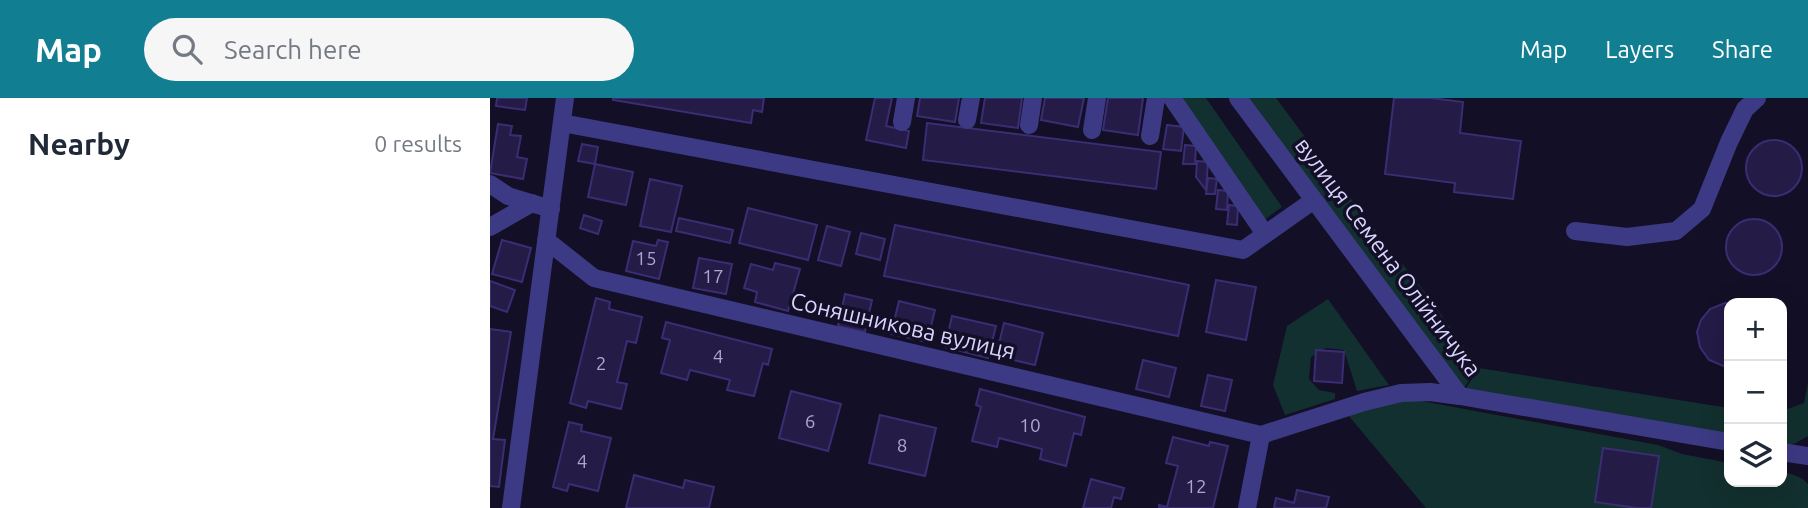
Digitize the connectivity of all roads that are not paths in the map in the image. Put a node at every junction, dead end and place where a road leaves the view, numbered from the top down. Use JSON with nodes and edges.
{"nodes":[{"id":1,"x":565,"y":98,"type":"edge"},
{"id":2,"x":906,"y":98,"type":"edge"},
{"id":3,"x":971,"y":98,"type":"edge"},
{"id":4,"x":1033,"y":98,"type":"edge"},
{"id":5,"x":1097,"y":98,"type":"edge"},
{"id":6,"x":1156,"y":98,"type":"edge"},
{"id":7,"x":1172,"y":98,"type":"edge"},
{"id":8,"x":1238,"y":98,"type":"edge"},
{"id":9,"x":1756,"y":98,"type":"edge"},
{"id":10,"x":967,"y":120,"type":"dead end"},
{"id":11,"x":902,"y":122,"type":"dead end"},
{"id":12,"x":562,"y":123,"type":"junction"},
{"id":13,"x":1029,"y":125,"type":"dead end"},
{"id":14,"x":1092,"y":130,"type":"dead end"},
{"id":15,"x":1150,"y":136,"type":"dead end"},
{"id":16,"x":490,"y":184,"type":"edge"},
{"id":17,"x":1314,"y":200,"type":"junction"},
{"id":18,"x":532,"y":203,"type":"junction"},
{"id":19,"x":551,"y":209,"type":"junction"},
{"id":20,"x":490,"y":227,"type":"edge"},
{"id":21,"x":1575,"y":231,"type":"dead end"},
{"id":22,"x":1265,"y":234,"type":"junction"},
{"id":23,"x":547,"y":240,"type":"junction"},
{"id":24,"x":1460,"y":396,"type":"junction"},
{"id":25,"x":1261,"y":435,"type":"junction"},
{"id":26,"x":1724,"y":442,"type":"edge"},
{"id":27,"x":1787,"y":453,"type":"edge"},
{"id":28,"x":1808,"y":456,"type":"edge"},
{"id":29,"x":511,"y":508,"type":"edge"},
{"id":30,"x":1247,"y":508,"type":"edge"}],
"edges":[{"from":1,"to":12,"type":"street"},
{"from":2,"to":11,"type":"street"},
{"from":3,"to":10,"type":"street"},
{"from":4,"to":13,"type":"street"},
{"from":5,"to":14,"type":"street"},
{"from":6,"to":15,"type":"street"},
{"from":7,"to":22,"type":"street"},
{"from":8,"to":17,"type":"street","name":"вулиця Семена Олійничука"},
{"from":9,"to":21,"type":"street"},
{"from":12,"to":19,"type":"street"},
{"from":12,"to":22,"type":"street"},
{"from":16,"to":18,"type":"street"},
{"from":17,"to":22,"type":"street"},
{"from":17,"to":24,"type":"street","name":"вулиця Семена Олійничука"},
{"from":18,"to":19,"type":"street"},
{"from":18,"to":20,"type":"street"},
{"from":19,"to":23,"type":"street"},
{"from":23,"to":25,"type":"street","name":"Соняшникова вулиця"},
{"from":23,"to":29,"type":"street"},
{"from":24,"to":25,"type":"street"},
{"from":24,"to":26,"type":"street","name":"вулиця Семена Олійничука"},
{"from":25,"to":30,"type":"street"},
{"from":27,"to":28,"type":"street"}]}
